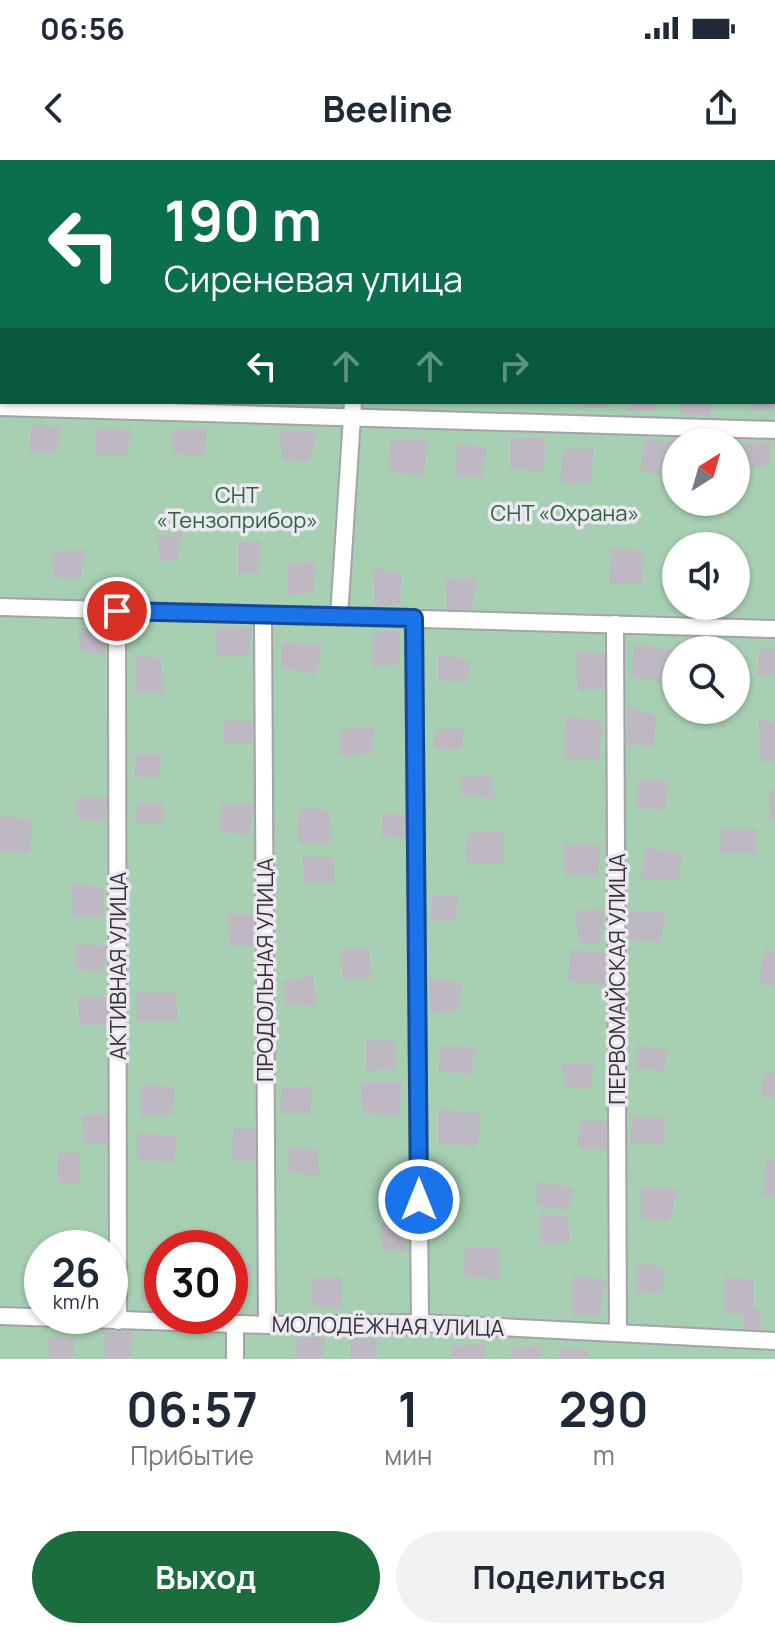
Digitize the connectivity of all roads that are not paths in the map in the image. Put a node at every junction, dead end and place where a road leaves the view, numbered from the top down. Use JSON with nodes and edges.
{"nodes":[{"id":1,"x":0,"y":407,"type":"edge"},
{"id":2,"x":352,"y":409,"type":"edge"},
{"id":3,"x":775,"y":430,"type":"edge"},
{"id":4,"x":0,"y":607,"type":"edge"},
{"id":5,"x":117,"y":611,"type":"junction"},
{"id":6,"x":263,"y":615,"type":"junction"},
{"id":7,"x":339,"y":617,"type":"junction"},
{"id":8,"x":414,"y":618,"type":"junction"},
{"id":9,"x":615,"y":624,"type":"junction"},
{"id":10,"x":775,"y":629,"type":"edge"},
{"id":11,"x":118,"y":1230,"type":"edge"},
{"id":12,"x":0,"y":1316,"type":"edge"},
{"id":13,"x":24,"y":1317,"type":"edge"},
{"id":14,"x":420,"y":1323,"type":"junction"},
{"id":15,"x":248,"y":1324,"type":"edge"},
{"id":16,"x":267,"y":1325,"type":"junction"},
{"id":17,"x":618,"y":1333,"type":"junction"},
{"id":18,"x":235,"y":1334,"type":"edge"},
{"id":19,"x":775,"y":1341,"type":"edge"},
{"id":20,"x":235,"y":1359,"type":"edge"}],
"edges":[{"from":1,"to":2,"type":"street"},
{"from":2,"to":3,"type":"street"},
{"from":2,"to":7,"type":"street"},
{"from":4,"to":5,"type":"street"},
{"from":5,"to":6,"type":"street"},
{"from":5,"to":11,"type":"street","name":"АКТИВНАЯ УЛИЦА"},
{"from":6,"to":7,"type":"street"},
{"from":6,"to":16,"type":"street","name":"ПРОДОЛЬНАЯ УЛИЦА"},
{"from":7,"to":8,"type":"street"},
{"from":8,"to":9,"type":"street"},
{"from":8,"to":14,"type":"street"},
{"from":9,"to":10,"type":"street"},
{"from":9,"to":17,"type":"street","name":"ПЕРВОМАЙСКАЯ УЛИЦА"},
{"from":12,"to":13,"type":"street","name":"МОЛОДЁЖНАЯ УЛИЦА"},
{"from":14,"to":16,"type":"street","name":"МОЛОДЁЖНАЯ УЛИЦА"},
{"from":14,"to":17,"type":"street","name":"МОЛОДЁЖНАЯ УЛИЦА"},
{"from":15,"to":16,"type":"street","name":"МОЛОДЁЖНАЯ УЛИЦА"},
{"from":17,"to":19,"type":"street","name":"МОЛОДЁЖНАЯ УЛИЦА"},
{"from":18,"to":20,"type":"street"}]}
